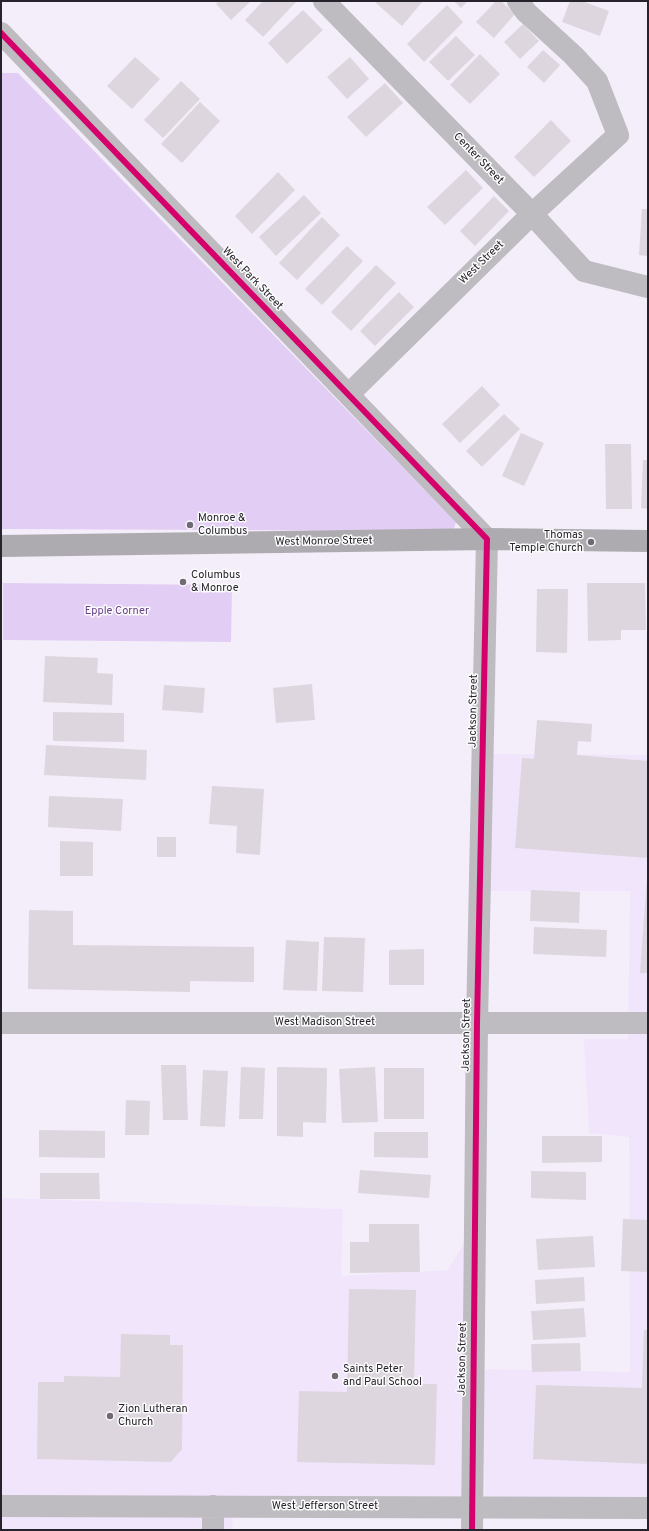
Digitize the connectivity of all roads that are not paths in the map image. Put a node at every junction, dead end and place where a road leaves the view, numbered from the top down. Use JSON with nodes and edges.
{"nodes":[{"id":1,"x":324,"y":1,"type":"edge"},
{"id":2,"x":518,"y":1,"type":"edge"},
{"id":3,"x":1,"y":33,"type":"edge"},
{"id":4,"x":532,"y":214,"type":"junction"},
{"id":5,"x":648,"y":287,"type":"edge"},
{"id":6,"x":349,"y":394,"type":"junction"},
{"id":7,"x":487,"y":540,"type":"junction"},
{"id":8,"x":648,"y":541,"type":"edge"},
{"id":9,"x":1,"y":546,"type":"edge"},
{"id":10,"x":1,"y":1023,"type":"edge"},
{"id":11,"x":477,"y":1023,"type":"junction"},
{"id":12,"x":648,"y":1023,"type":"edge"},
{"id":13,"x":1,"y":1506,"type":"edge"},
{"id":14,"x":214,"y":1506,"type":"junction"},
{"id":15,"x":471,"y":1507,"type":"junction"},
{"id":16,"x":648,"y":1508,"type":"edge"},
{"id":17,"x":213,"y":1530,"type":"edge"},
{"id":18,"x":472,"y":1530,"type":"edge"}],
"edges":[{"from":1,"to":4,"type":"street","name":"Center Street"},
{"from":2,"to":4,"type":"street","name":"West Street"},
{"from":3,"to":6,"type":"street","name":"West Park Street"},
{"from":4,"to":5,"type":"street","name":"Center Street"},
{"from":4,"to":6,"type":"street","name":"West Street"},
{"from":6,"to":7,"type":"street","name":"West Park Street"},
{"from":7,"to":8,"type":"main road","name":"West Monroe Street"},
{"from":7,"to":9,"type":"main road","name":"West Monroe Street"},
{"from":7,"to":11,"type":"street","name":"Jackson Street"},
{"from":10,"to":11,"type":"street","name":"West Madison Street"},
{"from":11,"to":12,"type":"street","name":"West Madison Street"},
{"from":11,"to":15,"type":"street","name":"Jackson Street"},
{"from":13,"to":14,"type":"street","name":"West Jefferson Street"},
{"from":14,"to":15,"type":"street","name":"West Jefferson Street"},
{"from":14,"to":17,"type":"street"},
{"from":15,"to":16,"type":"street","name":"West Jefferson Street"},
{"from":15,"to":18,"type":"street","name":"Jackson Street"}]}
